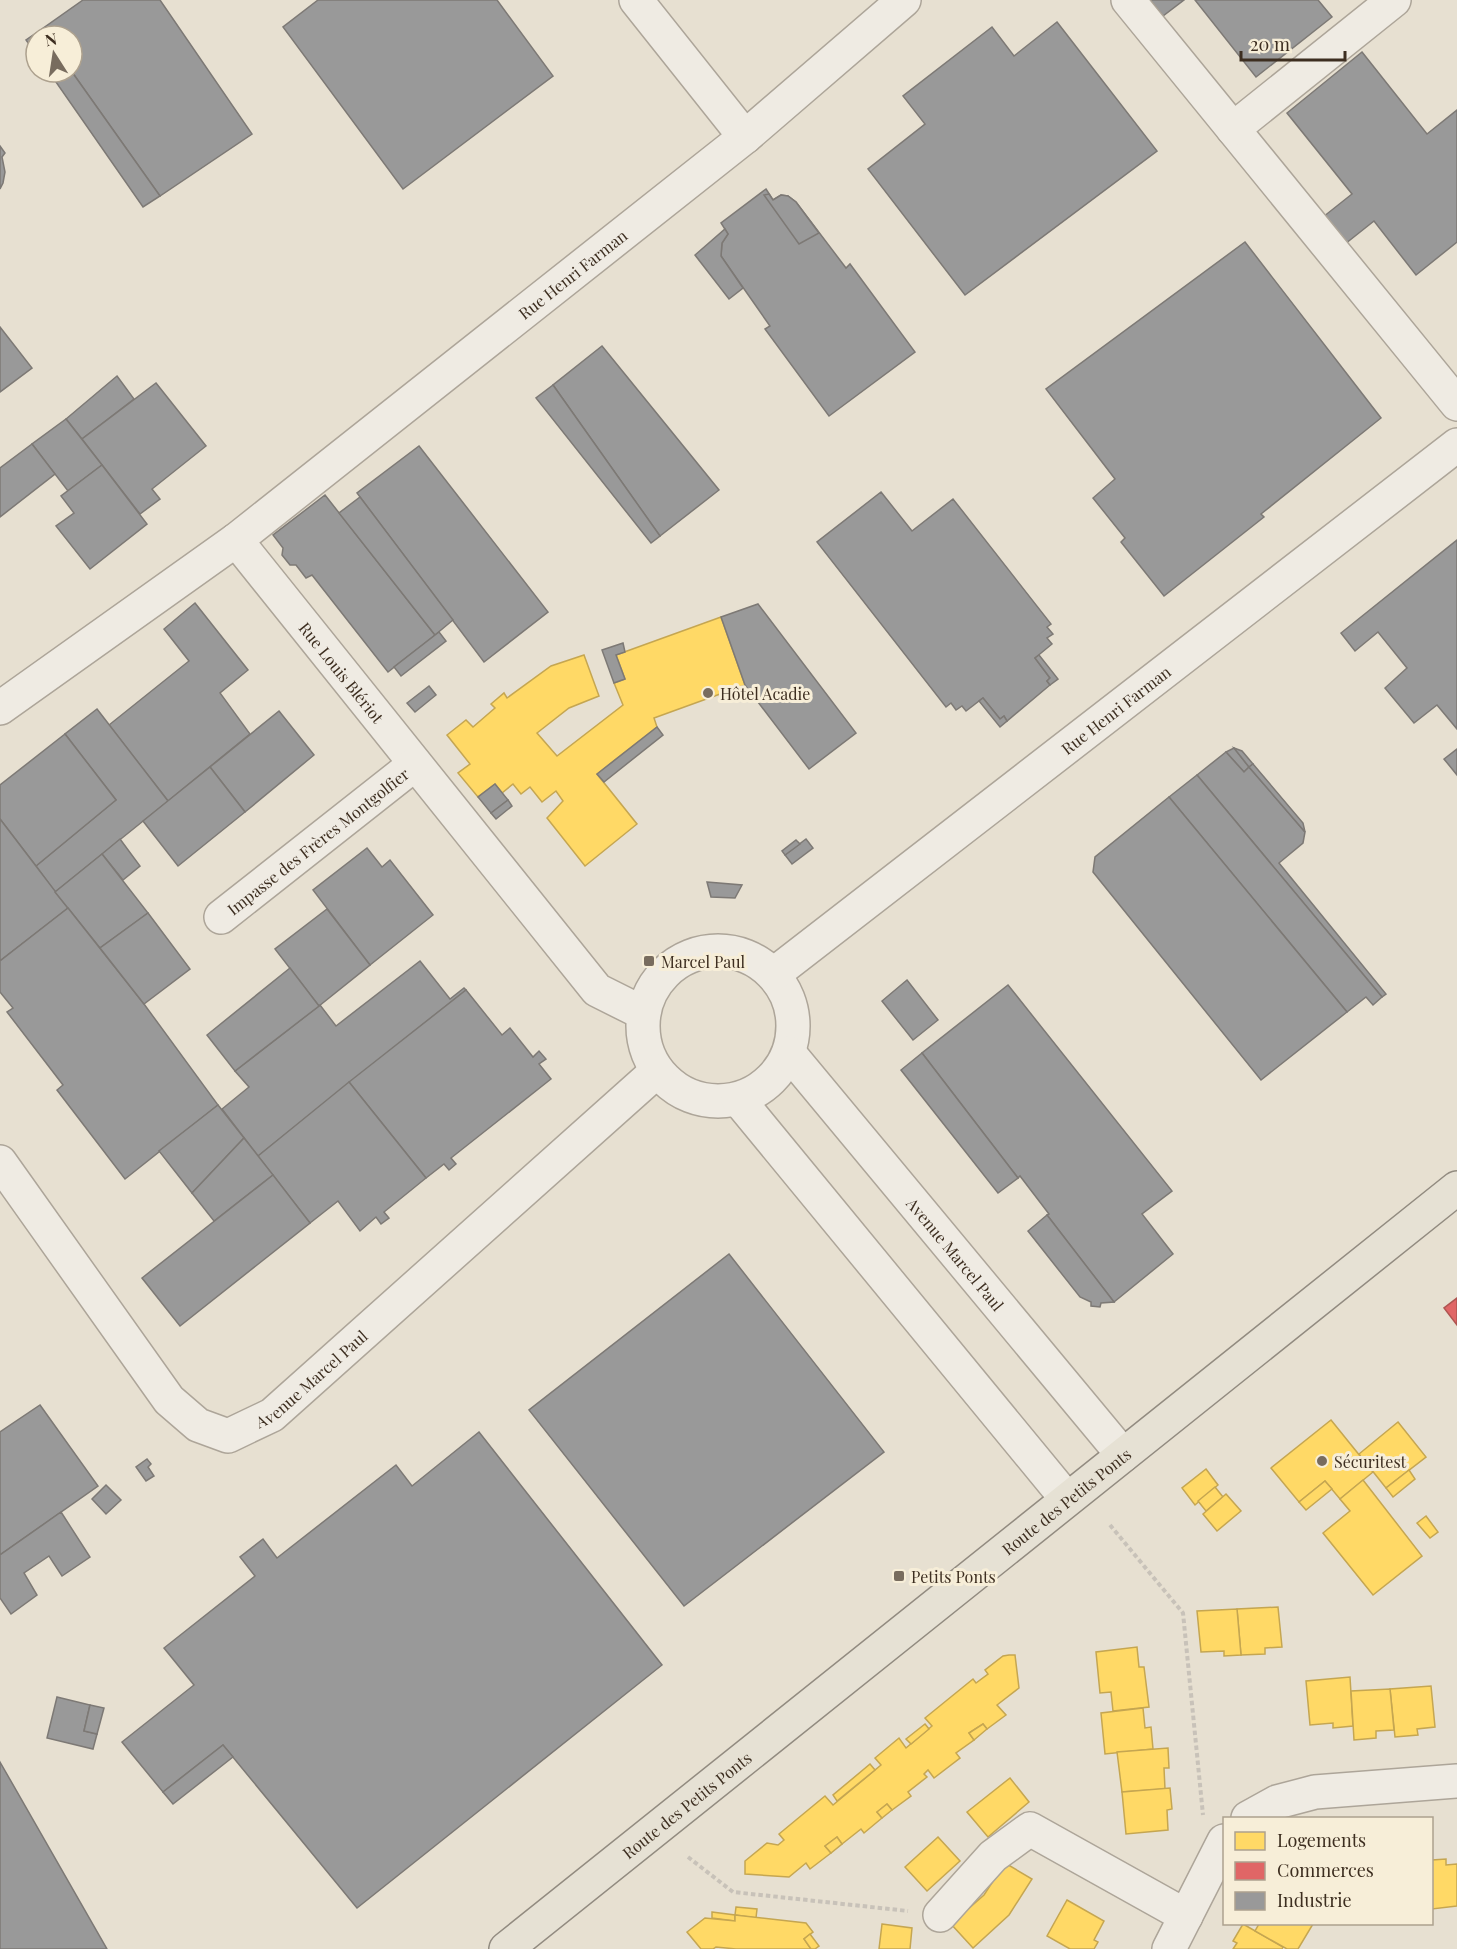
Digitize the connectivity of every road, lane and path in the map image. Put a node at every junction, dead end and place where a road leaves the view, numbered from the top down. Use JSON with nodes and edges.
{"nodes":[{"id":1,"x":636,"y":0,"type":"edge"},
{"id":2,"x":904,"y":0,"type":"edge"},
{"id":3,"x":1128,"y":0,"type":"edge"},
{"id":4,"x":1394,"y":0,"type":"edge"},
{"id":5,"x":1233,"y":129,"type":"junction"},
{"id":6,"x":745,"y":137,"type":"junction"},
{"id":7,"x":1457,"y":404,"type":"edge"},
{"id":8,"x":1457,"y":445,"type":"edge"},
{"id":9,"x":236,"y":540,"type":"junction"},
{"id":10,"x":0,"y":708,"type":"edge"},
{"id":11,"x":415,"y":764,"type":"junction"},
{"id":12,"x":220,"y":917,"type":"dead end"},
{"id":13,"x":774,"y":974,"type":"junction"},
{"id":14,"x":643,"y":1013,"type":"junction"},
{"id":15,"x":789,"y":1053,"type":"junction"},
{"id":16,"x":657,"y":1071,"type":"junction"},
{"id":17,"x":738,"y":1099,"type":"junction"},
{"id":18,"x":0,"y":1162,"type":"edge"},
{"id":19,"x":1457,"y":1188,"type":"edge"},
{"id":20,"x":1123,"y":1455,"type":"junction"},
{"id":21,"x":1067,"y":1499,"type":"junction"},
{"id":22,"x":1110,"y":1526,"type":"dead end"},
{"id":23,"x":1457,"y":1781,"type":"edge"},
{"id":24,"x":1250,"y":1817,"type":"edge"},
{"id":25,"x":1223,"y":1840,"type":"edge"},
{"id":26,"x":1223,"y":1843,"type":"edge"},
{"id":27,"x":688,"y":1857,"type":"dead end"},
{"id":28,"x":940,"y":1915,"type":"joint"},
{"id":29,"x":1186,"y":1916,"type":"junction"},
{"id":30,"x":506,"y":1949,"type":"edge"},
{"id":31,"x":1169,"y":1949,"type":"edge"}],
"edges":[{"from":1,"to":6,"type":"street"},
{"from":2,"to":6,"type":"street","name":"Rue Henri Farman"},
{"from":3,"to":5,"type":"street"},
{"from":4,"to":5,"type":"street"},
{"from":5,"to":7,"type":"street"},
{"from":6,"to":9,"type":"street","name":"Rue Henri Farman"},
{"from":8,"to":13,"type":"street","name":"Rue Henri Farman"},
{"from":9,"to":10,"type":"street"},
{"from":9,"to":11,"type":"street","name":"Rue Louis Blériot"},
{"from":11,"to":12,"type":"street","name":"Impasse des Frères Montgolfier"},
{"from":11,"to":14,"type":"street","name":"Rue Louis Blériot"},
{"from":13,"to":14,"type":"street"},
{"from":13,"to":15,"type":"street"},
{"from":14,"to":16,"type":"street"},
{"from":15,"to":17,"type":"street"},
{"from":15,"to":20,"type":"street","name":"Avenue Marcel Paul"},
{"from":16,"to":17,"type":"street"},
{"from":16,"to":18,"type":"street","name":"Avenue Marcel Paul"},
{"from":17,"to":21,"type":"street"},
{"from":19,"to":20,"type":"main road","name":"Route des Petits Ponts"},
{"from":20,"to":21,"type":"main road","name":"Route des Petits Ponts"},
{"from":21,"to":30,"type":"main road","name":"Route des Petits Ponts"},
{"from":22,"to":25,"type":"path"},
{"from":23,"to":24,"type":"street"},
{"from":26,"to":29,"type":"street"},
{"from":27,"to":28,"type":"path"},
{"from":28,"to":29,"type":"street"},
{"from":29,"to":31,"type":"street"}]}
